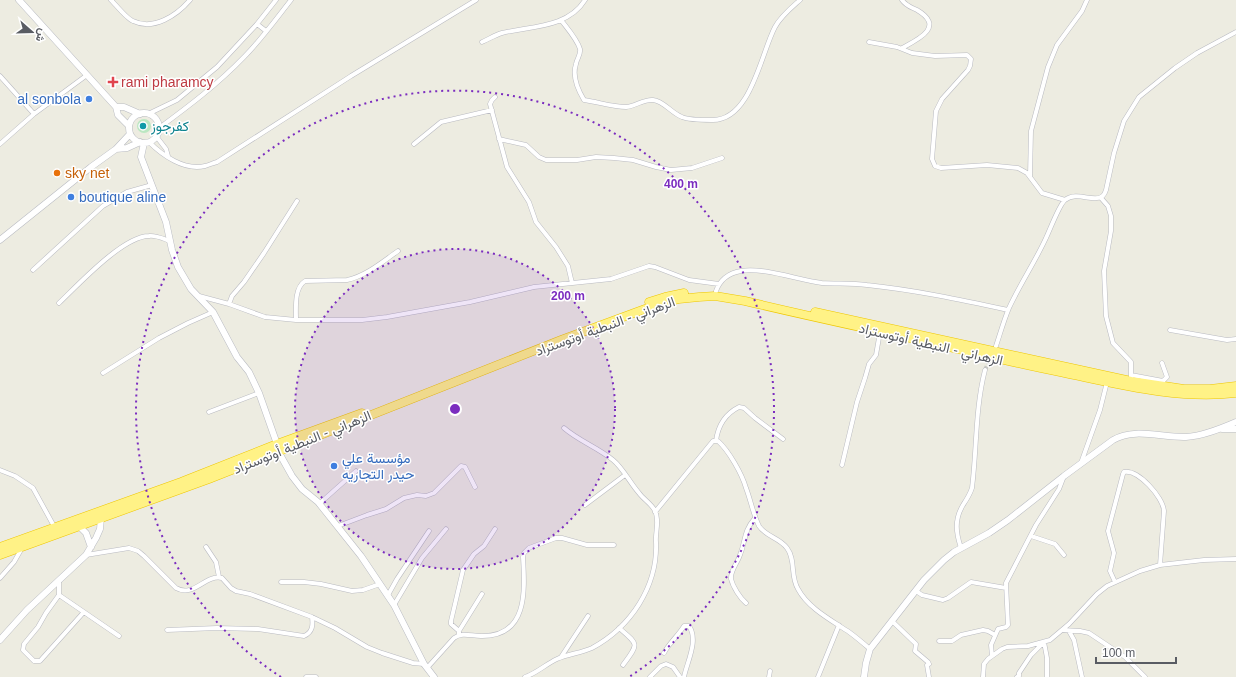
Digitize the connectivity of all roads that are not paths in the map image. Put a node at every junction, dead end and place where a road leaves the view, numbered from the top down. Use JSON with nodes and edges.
{"nodes":[{"id":1,"x":19,"y":0,"type":"edge"},
{"id":2,"x":111,"y":0,"type":"edge"},
{"id":3,"x":190,"y":0,"type":"edge"},
{"id":4,"x":276,"y":0,"type":"edge"},
{"id":5,"x":291,"y":0,"type":"edge"},
{"id":6,"x":476,"y":0,"type":"edge"},
{"id":7,"x":585,"y":0,"type":"edge"},
{"id":8,"x":800,"y":0,"type":"edge"},
{"id":9,"x":902,"y":0,"type":"edge"},
{"id":10,"x":1088,"y":0,"type":"edge"},
{"id":11,"x":561,"y":20,"type":"junction"},
{"id":12,"x":257,"y":24,"type":"junction"},
{"id":13,"x":266,"y":31,"type":"junction"},
{"id":14,"x":1236,"y":32,"type":"edge"},
{"id":15,"x":482,"y":42,"type":"dead end"},
{"id":16,"x":869,"y":42,"type":"dead end"},
{"id":17,"x":902,"y":48,"type":"junction"},
{"id":18,"x":87,"y":75,"type":"junction"},
{"id":19,"x":0,"y":76,"type":"edge"},
{"id":20,"x":495,"y":97,"type":"dead end"},
{"id":21,"x":116,"y":107,"type":"junction"},
{"id":22,"x":492,"y":110,"type":"junction"},
{"id":23,"x":34,"y":114,"type":"junction"},
{"id":24,"x":140,"y":114,"type":"junction"},
{"id":25,"x":148,"y":114,"type":"junction"},
{"id":26,"x":129,"y":126,"type":"junction"},
{"id":27,"x":159,"y":128,"type":"junction"},
{"id":28,"x":130,"y":134,"type":"junction"},
{"id":29,"x":156,"y":136,"type":"junction"},
{"id":30,"x":499,"y":139,"type":"junction"},
{"id":31,"x":144,"y":142,"type":"junction"},
{"id":32,"x":0,"y":144,"type":"edge"},
{"id":33,"x":414,"y":144,"type":"dead end"},
{"id":34,"x":116,"y":149,"type":"junction"},
{"id":35,"x":168,"y":156,"type":"junction"},
{"id":36,"x":722,"y":158,"type":"dead end"},
{"id":37,"x":1030,"y":176,"type":"junction"},
{"id":38,"x":152,"y":185,"type":"junction"},
{"id":39,"x":1101,"y":198,"type":"junction"},
{"id":40,"x":1065,"y":200,"type":"junction"},
{"id":41,"x":297,"y":201,"type":"dead end"},
{"id":42,"x":0,"y":240,"type":"edge"},
{"id":43,"x":170,"y":241,"type":"junction"},
{"id":44,"x":398,"y":251,"type":"dead end"},
{"id":45,"x":33,"y":270,"type":"dead end"},
{"id":46,"x":572,"y":283,"type":"junction"},
{"id":47,"x":717,"y":288,"type":"junction"},
{"id":48,"x":198,"y":296,"type":"junction"},
{"id":49,"x":59,"y":303,"type":"dead end"},
{"id":50,"x":229,"y":304,"type":"junction"},
{"id":51,"x":1008,"y":310,"type":"junction"},
{"id":52,"x":213,"y":312,"type":"junction"},
{"id":53,"x":296,"y":320,"type":"junction"},
{"id":54,"x":1170,"y":330,"type":"dead end"},
{"id":55,"x":880,"y":332,"type":"junction"},
{"id":56,"x":920,"y":338,"type":"junction"},
{"id":57,"x":1236,"y":339,"type":"edge"},
{"id":58,"x":996,"y":346,"type":"dead end"},
{"id":59,"x":1162,"y":363,"type":"dead end"},
{"id":60,"x":985,"y":370,"type":"tunnel mouth"},
{"id":61,"x":103,"y":373,"type":"dead end"},
{"id":62,"x":1131,"y":378,"type":"junction"},
{"id":63,"x":1107,"y":382,"type":"junction"},
{"id":64,"x":1236,"y":386,"type":"edge"},
{"id":65,"x":259,"y":393,"type":"junction"},
{"id":66,"x":1236,"y":393,"type":"edge"},
{"id":67,"x":209,"y":412,"type":"dead end"},
{"id":68,"x":1236,"y":422,"type":"edge"},
{"id":69,"x":564,"y":428,"type":"dead end"},
{"id":70,"x":1221,"y":429,"type":"junction"},
{"id":71,"x":1236,"y":429,"type":"edge"},
{"id":72,"x":783,"y":439,"type":"dead end"},
{"id":73,"x":716,"y":441,"type":"junction"},
{"id":74,"x":278,"y":448,"type":"junction"},
{"id":75,"x":1081,"y":464,"type":"junction"},
{"id":76,"x":842,"y":465,"type":"dead end"},
{"id":77,"x":0,"y":470,"type":"edge"},
{"id":78,"x":356,"y":471,"type":"dead end"},
{"id":79,"x":625,"y":475,"type":"junction"},
{"id":80,"x":1064,"y":476,"type":"junction"},
{"id":81,"x":475,"y":487,"type":"dead end"},
{"id":82,"x":166,"y":491,"type":"junction"},
{"id":83,"x":319,"y":504,"type":"junction"},
{"id":84,"x":585,"y":505,"type":"dead end"},
{"id":85,"x":655,"y":512,"type":"junction"},
{"id":86,"x":101,"y":518,"type":"junction"},
{"id":87,"x":755,"y":518,"type":"junction"},
{"id":88,"x":79,"y":526,"type":"junction"},
{"id":89,"x":338,"y":526,"type":"junction"},
{"id":90,"x":55,"y":528,"type":"junction"},
{"id":91,"x":495,"y":529,"type":"dead end"},
{"id":92,"x":446,"y":530,"type":"dead end"},
{"id":93,"x":429,"y":531,"type":"dead end"},
{"id":94,"x":1030,"y":536,"type":"junction"},
{"id":95,"x":614,"y":545,"type":"dead end"},
{"id":96,"x":0,"y":547,"type":"edge"},
{"id":97,"x":22,"y":547,"type":"junction"},
{"id":98,"x":91,"y":547,"type":"junction"},
{"id":99,"x":206,"y":547,"type":"dead end"},
{"id":100,"x":961,"y":548,"type":"junction"},
{"id":101,"x":0,"y":555,"type":"edge"},
{"id":102,"x":86,"y":555,"type":"junction"},
{"id":103,"x":1064,"y":555,"type":"dead end"},
{"id":104,"x":1236,"y":559,"type":"edge"},
{"id":105,"x":1160,"y":565,"type":"junction"},
{"id":106,"x":219,"y":577,"type":"junction"},
{"id":107,"x":0,"y":578,"type":"edge"},
{"id":108,"x":59,"y":580,"type":"junction"},
{"id":109,"x":281,"y":582,"type":"dead end"},
{"id":110,"x":1115,"y":582,"type":"junction"},
{"id":111,"x":380,"y":584,"type":"junction"},
{"id":112,"x":1006,"y":588,"type":"junction"},
{"id":113,"x":916,"y":591,"type":"junction"},
{"id":114,"x":482,"y":594,"type":"dead end"},
{"id":115,"x":59,"y":595,"type":"junction"},
{"id":116,"x":388,"y":595,"type":"junction"},
{"id":117,"x":746,"y":603,"type":"dead end"},
{"id":118,"x":394,"y":605,"type":"junction"},
{"id":119,"x":83,"y":613,"type":"junction"},
{"id":120,"x":588,"y":616,"type":"dead end"},
{"id":121,"x":312,"y":617,"type":"junction"},
{"id":122,"x":892,"y":621,"type":"junction"},
{"id":123,"x":839,"y":626,"type":"junction"},
{"id":124,"x":619,"y":628,"type":"junction"},
{"id":125,"x":167,"y":630,"type":"dead end"},
{"id":126,"x":1062,"y":630,"type":"junction"},
{"id":127,"x":1069,"y":631,"type":"junction"},
{"id":128,"x":459,"y":633,"type":"junction"},
{"id":129,"x":995,"y":635,"type":"junction"},
{"id":130,"x":119,"y":636,"type":"dead end"},
{"id":131,"x":0,"y":640,"type":"edge"},
{"id":132,"x":939,"y":640,"type":"dead end"},
{"id":133,"x":1044,"y":642,"type":"junction"},
{"id":134,"x":870,"y":649,"type":"junction"},
{"id":135,"x":664,"y":653,"type":"dead end"},
{"id":136,"x":992,"y":656,"type":"junction"},
{"id":137,"x":561,"y":657,"type":"junction"},
{"id":138,"x":623,"y":665,"type":"dead end"},
{"id":139,"x":770,"y":671,"type":"dead end"},
{"id":140,"x":428,"y":672,"type":"edge"},
{"id":141,"x":306,"y":677,"type":"edge"},
{"id":142,"x":316,"y":677,"type":"edge"},
{"id":143,"x":526,"y":677,"type":"edge"},
{"id":144,"x":650,"y":677,"type":"edge"},
{"id":145,"x":680,"y":677,"type":"edge"},
{"id":146,"x":684,"y":677,"type":"edge"},
{"id":147,"x":769,"y":677,"type":"edge"},
{"id":148,"x":818,"y":677,"type":"edge"},
{"id":149,"x":864,"y":677,"type":"edge"},
{"id":150,"x":929,"y":677,"type":"edge"},
{"id":151,"x":983,"y":677,"type":"edge"},
{"id":152,"x":1017,"y":677,"type":"edge"},
{"id":153,"x":1047,"y":677,"type":"edge"},
{"id":154,"x":1082,"y":677,"type":"edge"},
{"id":155,"x":1145,"y":677,"type":"edge"}],
"edges":[{"from":1,"to":18,"type":"street"},
{"from":2,"to":3,"type":"street"},
{"from":4,"to":12,"type":"street"},
{"from":5,"to":13,"type":"street"},
{"from":6,"to":35,"type":"street"},
{"from":7,"to":11,"type":"street"},
{"from":8,"to":11,"type":"street"},
{"from":9,"to":17,"type":"street"},
{"from":10,"to":37,"type":"street"},
{"from":11,"to":15,"type":"street"},
{"from":12,"to":13,"type":"street"},
{"from":12,"to":25,"type":"street"},
{"from":13,"to":27,"type":"street"},
{"from":14,"to":39,"type":"street"},
{"from":16,"to":17,"type":"street"},
{"from":17,"to":37,"type":"street"},
{"from":18,"to":21,"type":"street"},
{"from":18,"to":23,"type":"street"},
{"from":19,"to":23,"type":"street"},
{"from":20,"to":22,"type":"street"},
{"from":21,"to":24,"type":"street"},
{"from":21,"to":26,"type":"street"},
{"from":22,"to":30,"type":"street"},
{"from":22,"to":33,"type":"street"},
{"from":23,"to":32,"type":"street"},
{"from":24,"to":25,"type":"street"},
{"from":24,"to":26,"type":"street"},
{"from":25,"to":27,"type":"street"},
{"from":26,"to":28,"type":"street"},
{"from":27,"to":29,"type":"street"},
{"from":28,"to":31,"type":"street"},
{"from":28,"to":34,"type":"street"},
{"from":29,"to":31,"type":"street"},
{"from":29,"to":35,"type":"street"},
{"from":30,"to":36,"type":"street"},
{"from":30,"to":46,"type":"street"},
{"from":31,"to":34,"type":"street"},
{"from":31,"to":35,"type":"street"},
{"from":31,"to":38,"type":"street"},
{"from":34,"to":42,"type":"street"},
{"from":37,"to":40,"type":"street"},
{"from":38,"to":43,"type":"street"},
{"from":38,"to":45,"type":"street"},
{"from":39,"to":40,"type":"street"},
{"from":39,"to":62,"type":"street"},
{"from":40,"to":51,"type":"street"},
{"from":41,"to":50,"type":"street"},
{"from":43,"to":48,"type":"street"},
{"from":43,"to":49,"type":"street"},
{"from":44,"to":53,"type":"street"},
{"from":46,"to":47,"type":"street"},
{"from":46,"to":53,"type":"street"},
{"from":47,"to":51,"type":"street"},
{"from":47,"to":56,"type":"highway","name":"الزهراني - النبطية أوتوستراد"},
{"from":47,"to":74,"type":"highway","name":"الزهراني - النبطية أوتوستراد"},
{"from":48,"to":50,"type":"street"},
{"from":48,"to":52,"type":"street"},
{"from":50,"to":53,"type":"street"},
{"from":51,"to":58,"type":"street"},
{"from":52,"to":61,"type":"street"},
{"from":52,"to":65,"type":"street"},
{"from":54,"to":57,"type":"street"},
{"from":55,"to":56,"type":"highway","name":"الزهراني - النبطية أوتوستراد"},
{"from":55,"to":74,"type":"highway","name":"الزهراني - النبطية أوتوستراد"},
{"from":55,"to":76,"type":"street"},
{"from":56,"to":62,"type":"highway","name":"الزهراني - النبطية أوتوستراد"},
{"from":56,"to":63,"type":"highway","name":"الزهراني - النبطية أوتوستراد"},
{"from":59,"to":62,"type":"street"},
{"from":60,"to":100,"type":"street"},
{"from":62,"to":64,"type":"highway","name":"الزهراني - النبطية أوتوستراد"},
{"from":63,"to":66,"type":"highway","name":"الزهراني - النبطية أوتوستراد"},
{"from":63,"to":75,"type":"street"},
{"from":65,"to":67,"type":"street"},
{"from":65,"to":74,"type":"street"},
{"from":68,"to":70,"type":"street"},
{"from":69,"to":79,"type":"street"},
{"from":70,"to":71,"type":"street"},
{"from":70,"to":75,"type":"street"},
{"from":72,"to":73,"type":"street"},
{"from":73,"to":85,"type":"street"},
{"from":73,"to":87,"type":"street"},
{"from":74,"to":82,"type":"highway","name":"الزهراني - النبطية أوتوستراد"},
{"from":74,"to":83,"type":"street"},
{"from":75,"to":80,"type":"street"},
{"from":77,"to":90,"type":"street"},
{"from":78,"to":83,"type":"street"},
{"from":79,"to":84,"type":"street"},
{"from":79,"to":85,"type":"street"},
{"from":80,"to":94,"type":"street"},
{"from":80,"to":100,"type":"street"},
{"from":81,"to":89,"type":"street"},
{"from":82,"to":86,"type":"highway","name":"الزهراني - النبطية أوتوستراد"},
{"from":82,"to":90,"type":"highway","name":"الزهراني - النبطية أوتوستراد"},
{"from":83,"to":89,"type":"street"},
{"from":85,"to":124,"type":"street"},
{"from":86,"to":88,"type":"highway","name":"الزهراني - النبطية أوتوستراد"},
{"from":86,"to":98,"type":"street"},
{"from":87,"to":117,"type":"street"},
{"from":87,"to":123,"type":"street"},
{"from":88,"to":97,"type":"highway","name":"الزهراني - النبطية أوتوستراد"},
{"from":88,"to":98,"type":"street"},
{"from":89,"to":111,"type":"street"},
{"from":90,"to":96,"type":"highway","name":"الزهراني - النبطية أوتوستراد"},
{"from":91,"to":128,"type":"street"},
{"from":92,"to":118,"type":"street"},
{"from":93,"to":116,"type":"street"},
{"from":94,"to":103,"type":"street"},
{"from":94,"to":112,"type":"street"},
{"from":95,"to":128,"type":"street"},
{"from":97,"to":101,"type":"highway","name":"الزهراني - النبطية أوتوستراد"},
{"from":97,"to":107,"type":"street"},
{"from":98,"to":102,"type":"street"},
{"from":99,"to":106,"type":"street"},
{"from":100,"to":113,"type":"street"},
{"from":102,"to":106,"type":"street"},
{"from":102,"to":108,"type":"street"},
{"from":104,"to":105,"type":"street"},
{"from":105,"to":110,"type":"street"},
{"from":105,"to":110,"type":"street"},
{"from":106,"to":121,"type":"street"},
{"from":108,"to":115,"type":"street"},
{"from":108,"to":131,"type":"street"},
{"from":109,"to":111,"type":"street"},
{"from":110,"to":126,"type":"street"},
{"from":111,"to":116,"type":"street"},
{"from":112,"to":113,"type":"street"},
{"from":112,"to":129,"type":"street"},
{"from":113,"to":122,"type":"street"},
{"from":114,"to":128,"type":"street"},
{"from":115,"to":119,"type":"street"},
{"from":115,"to":119,"type":"street"},
{"from":116,"to":118,"type":"street"},
{"from":118,"to":140,"type":"street"},
{"from":119,"to":130,"type":"street"},
{"from":120,"to":137,"type":"street"},
{"from":121,"to":125,"type":"street"},
{"from":121,"to":140,"type":"street"},
{"from":122,"to":134,"type":"street"},
{"from":122,"to":150,"type":"street"},
{"from":123,"to":134,"type":"street"},
{"from":123,"to":148,"type":"street"},
{"from":124,"to":137,"type":"street"},
{"from":124,"to":138,"type":"street"},
{"from":126,"to":127,"type":"street"},
{"from":126,"to":133,"type":"street"},
{"from":127,"to":154,"type":"street"},
{"from":127,"to":155,"type":"street"},
{"from":128,"to":140,"type":"street"},
{"from":129,"to":132,"type":"street"},
{"from":129,"to":136,"type":"street"},
{"from":133,"to":136,"type":"street"},
{"from":133,"to":152,"type":"street"},
{"from":133,"to":153,"type":"street"},
{"from":134,"to":149,"type":"street"},
{"from":135,"to":146,"type":"street"},
{"from":136,"to":151,"type":"street"},
{"from":137,"to":143,"type":"street"},
{"from":139,"to":147,"type":"street"},
{"from":141,"to":142,"type":"street"},
{"from":144,"to":145,"type":"street"}]}
